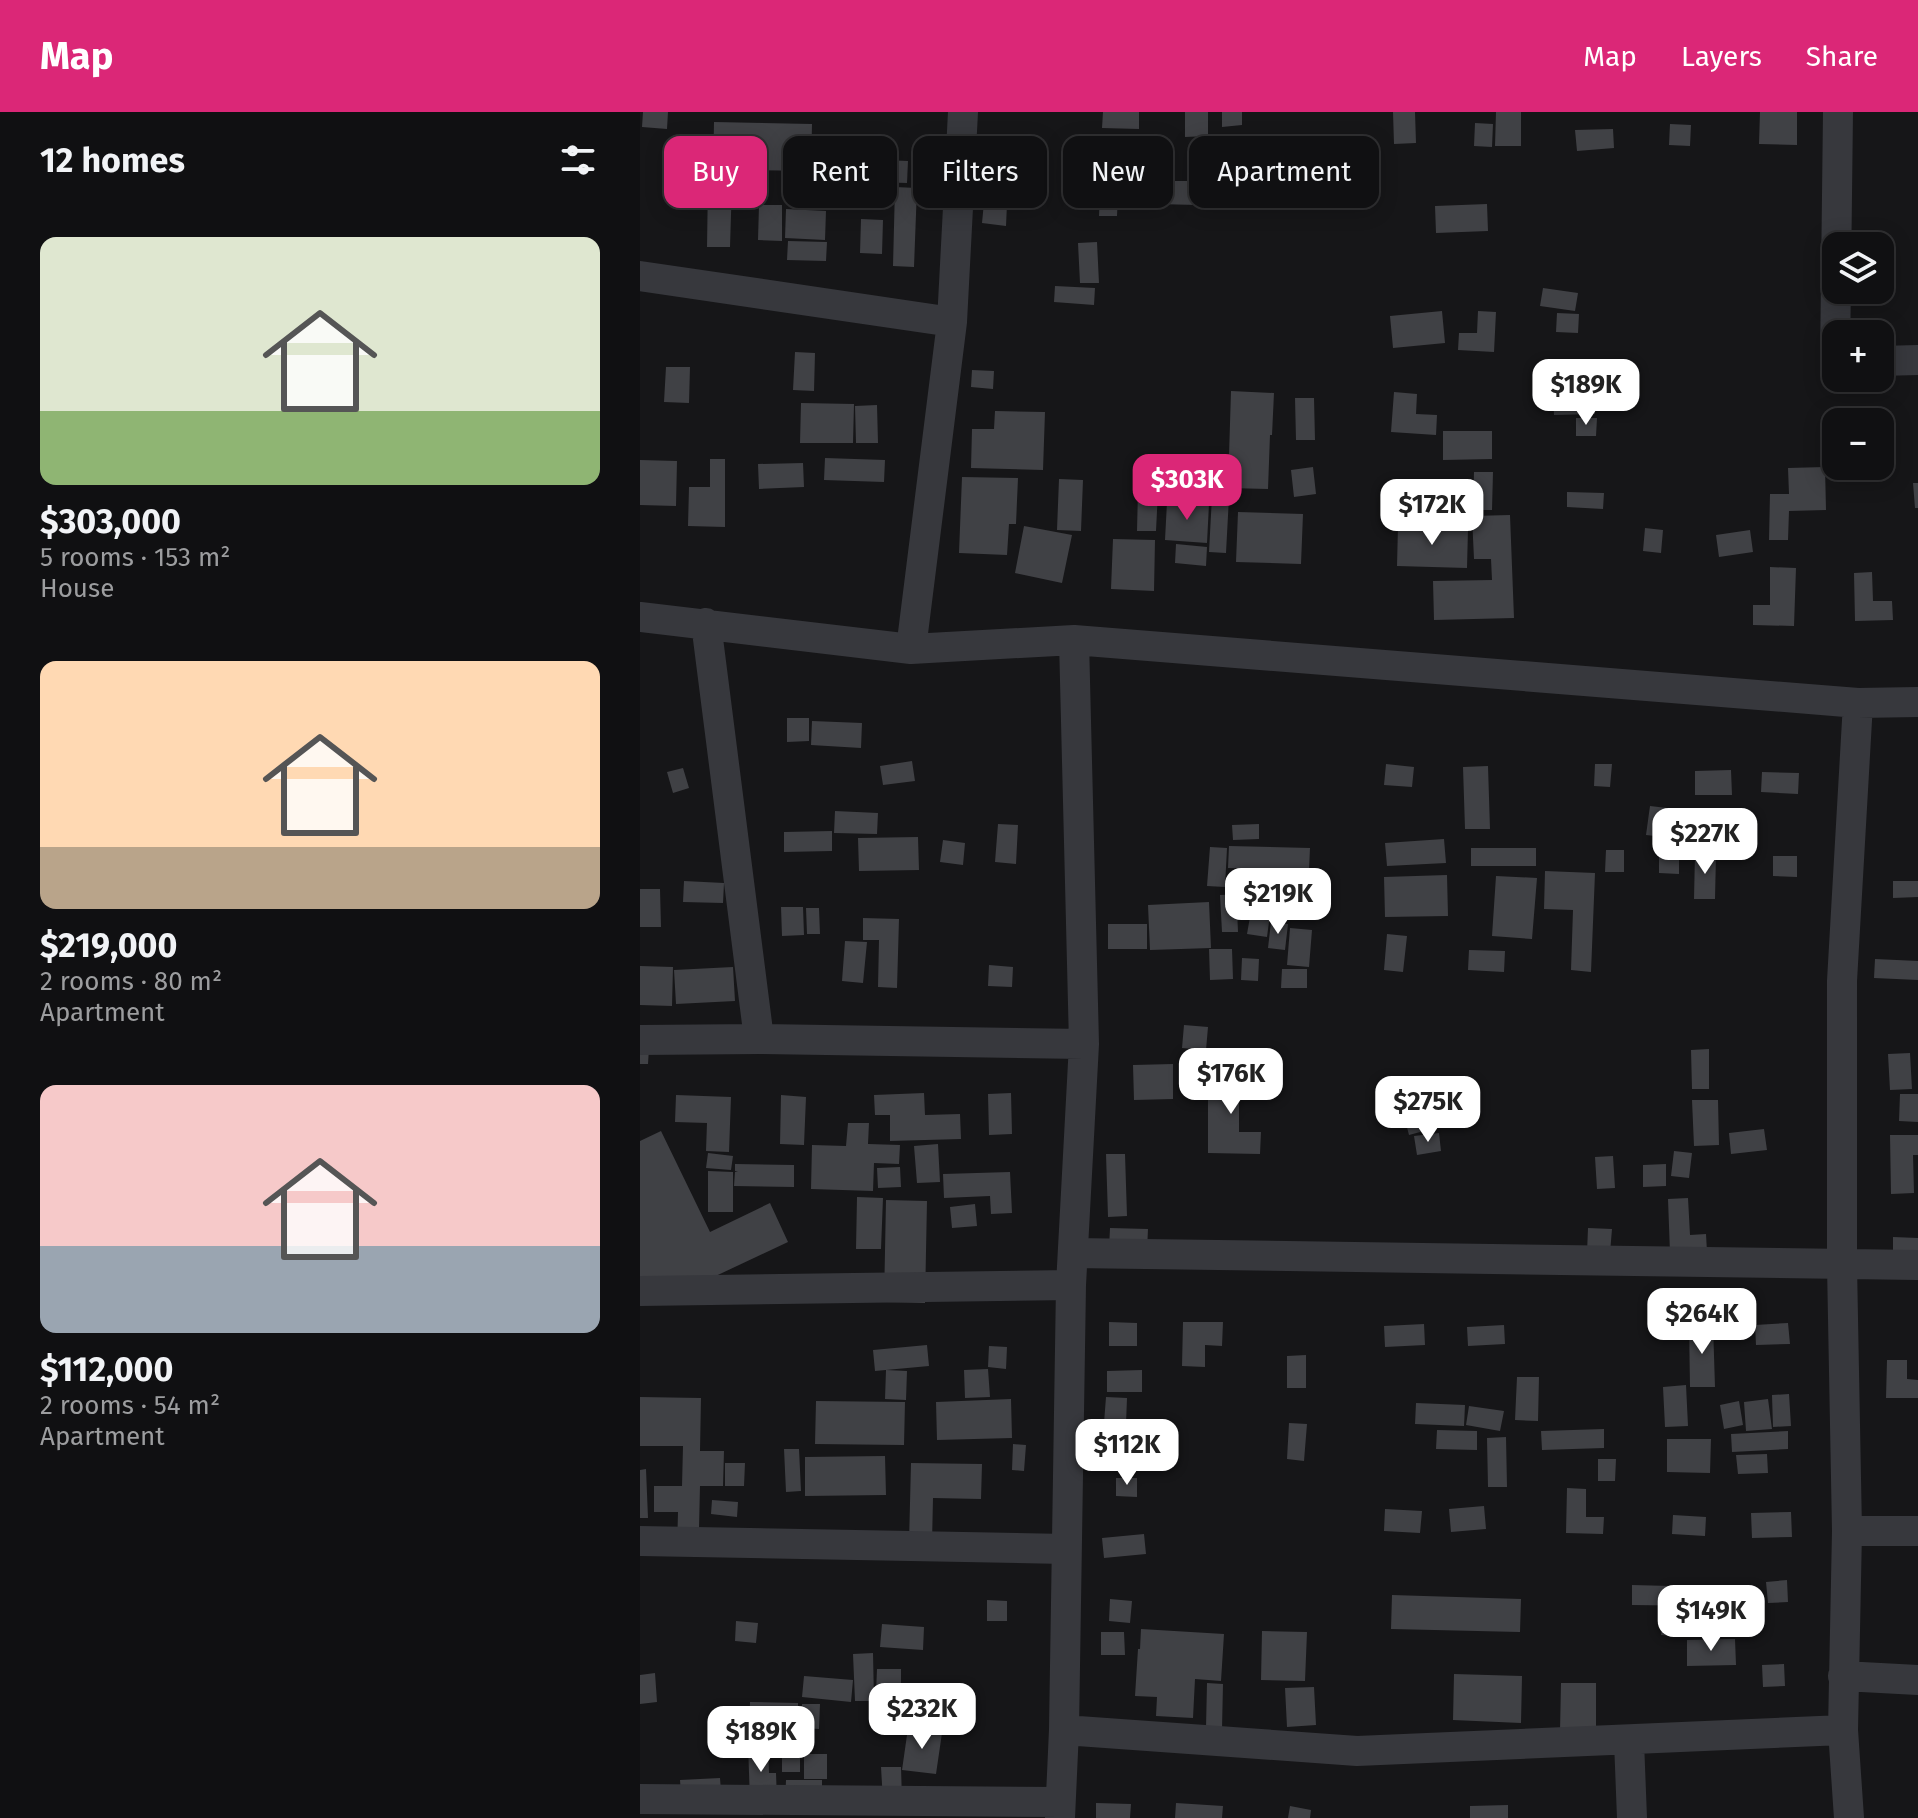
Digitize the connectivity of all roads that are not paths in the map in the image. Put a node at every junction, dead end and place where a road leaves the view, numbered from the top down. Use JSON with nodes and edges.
{"nodes":[{"id":1,"x":963,"y":112,"type":"edge"},
{"id":2,"x":1838,"y":112,"type":"edge"},
{"id":3,"x":640,"y":276,"type":"edge"},
{"id":4,"x":1835,"y":320,"type":"edge"},
{"id":5,"x":952,"y":322,"type":"junction"},
{"id":6,"x":1918,"y":360,"type":"edge"},
{"id":7,"x":1894,"y":361,"type":"edge"},
{"id":8,"x":640,"y":617,"type":"edge"},
{"id":9,"x":706,"y":623,"type":"junction"},
{"id":10,"x":1074,"y":640,"type":"junction"},
{"id":11,"x":911,"y":649,"type":"junction"},
{"id":12,"x":1918,"y":702,"type":"edge"},
{"id":13,"x":1858,"y":703,"type":"junction"},
{"id":14,"x":759,"y":1039,"type":"junction"},
{"id":15,"x":640,"y":1040,"type":"edge"},
{"id":16,"x":1084,"y":1044,"type":"junction"},
{"id":17,"x":1073,"y":1253,"type":"junction"},
{"id":18,"x":1842,"y":1265,"type":"junction"},
{"id":19,"x":1918,"y":1265,"type":"edge"},
{"id":20,"x":1071,"y":1285,"type":"junction"},
{"id":21,"x":640,"y":1291,"type":"edge"},
{"id":22,"x":1847,"y":1531,"type":"junction"},
{"id":23,"x":1918,"y":1531,"type":"edge"},
{"id":24,"x":640,"y":1541,"type":"edge"},
{"id":25,"x":1066,"y":1549,"type":"junction"},
{"id":26,"x":1843,"y":1676,"type":"junction"},
{"id":27,"x":1918,"y":1680,"type":"edge"},
{"id":28,"x":1064,"y":1730,"type":"junction"},
{"id":29,"x":1843,"y":1730,"type":"junction"},
{"id":30,"x":1629,"y":1741,"type":"junction"},
{"id":31,"x":640,"y":1799,"type":"edge"},
{"id":32,"x":1060,"y":1810,"type":"edge"},
{"id":33,"x":1632,"y":1818,"type":"edge"},
{"id":34,"x":1849,"y":1818,"type":"edge"}],
"edges":[{"from":1,"to":5,"type":"street"},
{"from":2,"to":4,"type":"street"},
{"from":3,"to":5,"type":"street"},
{"from":5,"to":11,"type":"street"},
{"from":6,"to":7,"type":"street"},
{"from":8,"to":9,"type":"street"},
{"from":9,"to":11,"type":"street"},
{"from":9,"to":14,"type":"street"},
{"from":10,"to":11,"type":"street"},
{"from":10,"to":13,"type":"street"},
{"from":10,"to":16,"type":"street"},
{"from":12,"to":13,"type":"street"},
{"from":13,"to":18,"type":"street"},
{"from":14,"to":15,"type":"street"},
{"from":14,"to":16,"type":"street"},
{"from":16,"to":17,"type":"street"},
{"from":17,"to":18,"type":"street"},
{"from":17,"to":20,"type":"street"},
{"from":18,"to":19,"type":"street"},
{"from":18,"to":22,"type":"street"},
{"from":20,"to":21,"type":"street"},
{"from":20,"to":25,"type":"street"},
{"from":22,"to":23,"type":"street"},
{"from":22,"to":26,"type":"street"},
{"from":24,"to":25,"type":"street"},
{"from":25,"to":28,"type":"street"},
{"from":26,"to":27,"type":"street"},
{"from":26,"to":29,"type":"street"},
{"from":28,"to":30,"type":"street"},
{"from":28,"to":32,"type":"street"},
{"from":29,"to":30,"type":"street"},
{"from":29,"to":34,"type":"street"},
{"from":30,"to":33,"type":"street"},
{"from":31,"to":32,"type":"street"}]}
